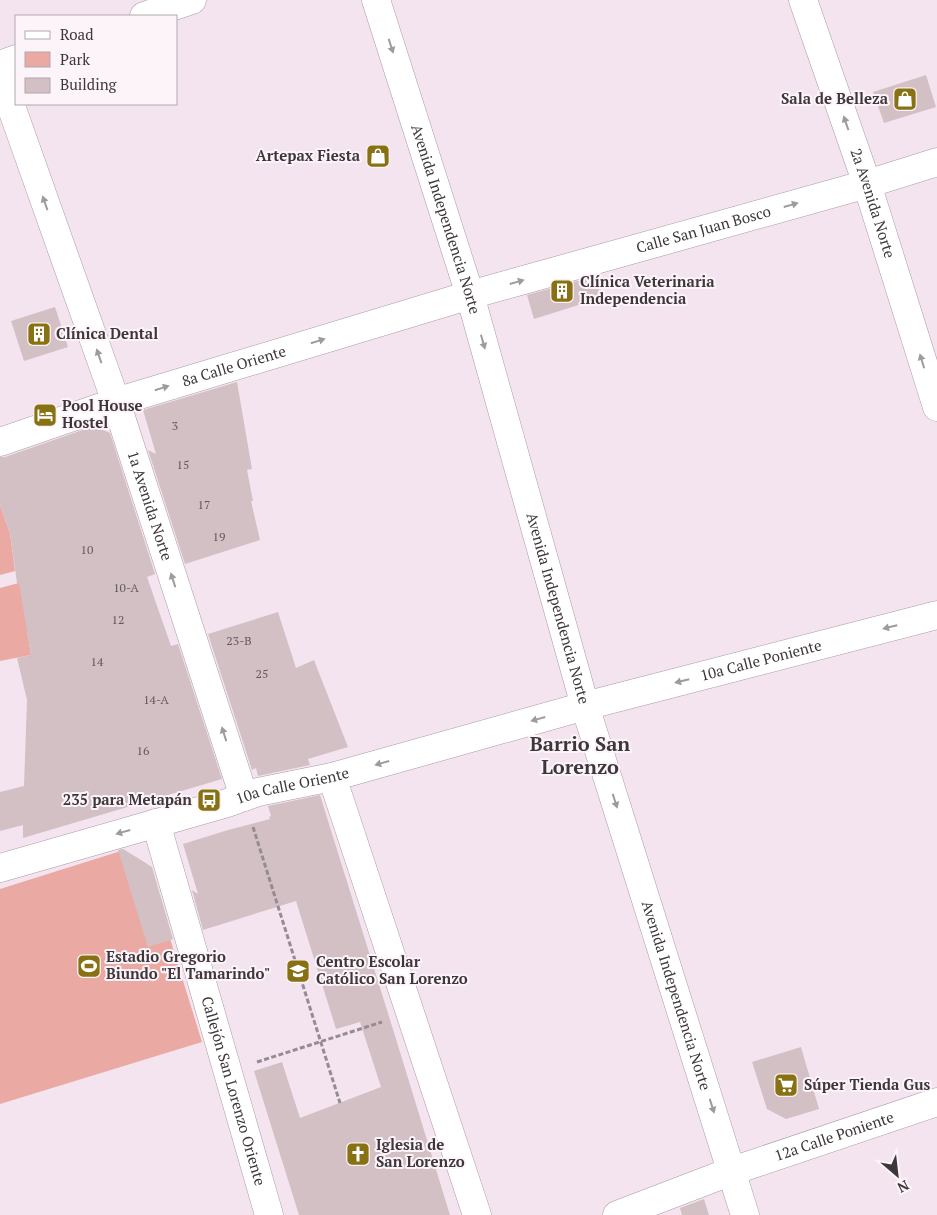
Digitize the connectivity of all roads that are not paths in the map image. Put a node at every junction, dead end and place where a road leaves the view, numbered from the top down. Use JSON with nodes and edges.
{"nodes":[{"id":1,"x":192,"y":0,"type":"edge"},
{"id":2,"x":376,"y":0,"type":"edge"},
{"id":3,"x":803,"y":0,"type":"edge"},
{"id":4,"x":147,"y":15,"type":"edge"},
{"id":5,"x":15,"y":59,"type":"edge"},
{"id":6,"x":0,"y":65,"type":"edge"},
{"id":7,"x":0,"y":75,"type":"edge"},
{"id":8,"x":937,"y":162,"type":"edge"},
{"id":9,"x":867,"y":184,"type":"junction"},
{"id":10,"x":470,"y":295,"type":"junction"},
{"id":11,"x":116,"y":402,"type":"junction"},
{"id":12,"x":937,"y":407,"type":"edge"},
{"id":13,"x":0,"y":442,"type":"edge"},
{"id":14,"x":937,"y":615,"type":"edge"},
{"id":15,"x":585,"y":706,"type":"junction"},
{"id":16,"x":332,"y":777,"type":"junction"},
{"id":17,"x":244,"y":797,"type":"junction"},
{"id":18,"x":156,"y":823,"type":"junction"},
{"id":19,"x":0,"y":868,"type":"edge"},
{"id":20,"x":937,"y":1102,"type":"edge"},
{"id":21,"x":732,"y":1171,"type":"junction"},
{"id":22,"x":269,"y":1215,"type":"edge"},
{"id":23,"x":476,"y":1215,"type":"edge"},
{"id":24,"x":617,"y":1215,"type":"edge"},
{"id":25,"x":746,"y":1215,"type":"edge"}],
"edges":[{"from":1,"to":4,"type":"street"},
{"from":2,"to":10,"type":"street","name":"Avenida Independencia Norte","one_way":true},
{"from":9,"to":3,"type":"street","name":"2a Avenida Norte","one_way":true},
{"from":5,"to":6,"type":"street"},
{"from":11,"to":7,"type":"street","name":"1a Avenida Norte","one_way":true},
{"from":8,"to":9,"type":"street","name":"Calle San Juan Bosco"},
{"from":10,"to":9,"type":"street","name":"Calle San Juan Bosco","one_way":true},
{"from":12,"to":9,"type":"street","name":"2a Avenida Norte","one_way":true},
{"from":11,"to":10,"type":"street","name":"8a Calle Oriente","one_way":true},
{"from":10,"to":15,"type":"street","name":"Avenida Independencia Norte","one_way":true},
{"from":11,"to":13,"type":"street","name":"8a Calle Oriente"},
{"from":17,"to":11,"type":"street","name":"1a Avenida Norte","one_way":true},
{"from":14,"to":15,"type":"street","name":"10a Calle Poniente","one_way":true},
{"from":15,"to":16,"type":"street","name":"10a Calle Oriente","one_way":true},
{"from":15,"to":21,"type":"street","name":"Avenida Independencia Norte","one_way":true},
{"from":16,"to":17,"type":"street","name":"10a Calle Oriente"},
{"from":16,"to":23,"type":"street"},
{"from":17,"to":18,"type":"street","name":"10a Calle Oriente"},
{"from":18,"to":19,"type":"street","name":"10a Calle Oriente","one_way":true},
{"from":18,"to":22,"type":"street","name":"Callejón San Lorenzo Oriente"},
{"from":20,"to":21,"type":"street","name":"12a Calle Poniente"},
{"from":21,"to":24,"type":"street","name":"12a Calle Poniente"},
{"from":21,"to":25,"type":"street","name":"Avenida Independencia Norte"}]}
